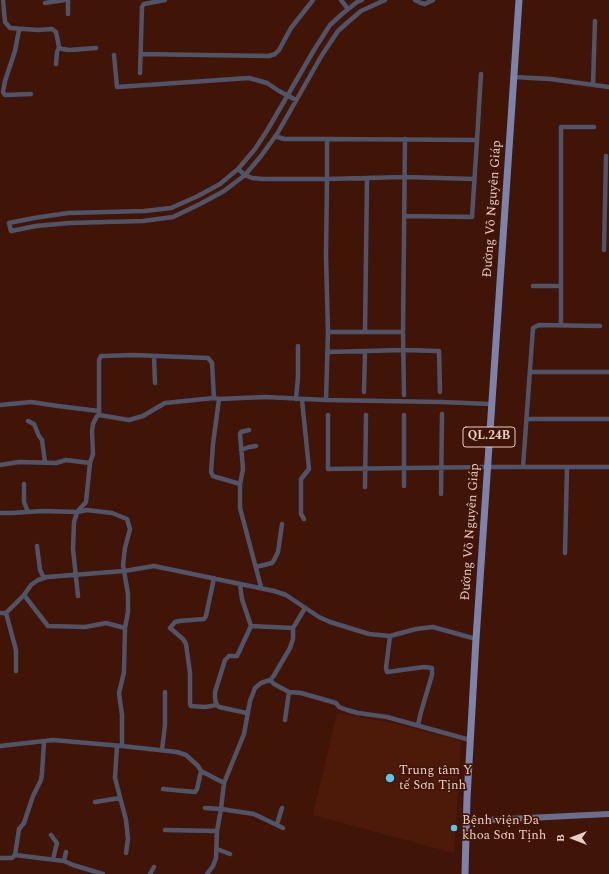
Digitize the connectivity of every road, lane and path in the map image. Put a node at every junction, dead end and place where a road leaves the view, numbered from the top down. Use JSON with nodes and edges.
{"nodes":[{"id":1,"x":3,"y":0,"type":"edge"},
{"id":2,"x":64,"y":0,"type":"edge"},
{"id":3,"x":68,"y":0,"type":"edge"},
{"id":4,"x":165,"y":0,"type":"edge"},
{"id":5,"x":313,"y":0,"type":"edge"},
{"id":6,"x":341,"y":0,"type":"edge"},
{"id":7,"x":362,"y":0,"type":"edge"},
{"id":8,"x":385,"y":0,"type":"edge"},
{"id":9,"x":415,"y":0,"type":"edge"},
{"id":10,"x":433,"y":0,"type":"edge"},
{"id":11,"x":519,"y":0,"type":"edge"},
{"id":12,"x":45,"y":3,"type":"dead end"},
{"id":13,"x":348,"y":9,"type":"junction"},
{"id":14,"x":68,"y":14,"type":"dead end"},
{"id":15,"x":336,"y":20,"type":"junction"},
{"id":16,"x":595,"y":21,"type":"dead end"},
{"id":17,"x":342,"y":27,"type":"junction"},
{"id":18,"x":19,"y":30,"type":"junction"},
{"id":19,"x":59,"y":47,"type":"junction"},
{"id":20,"x":96,"y":48,"type":"dead end"},
{"id":21,"x":141,"y":54,"type":"junction"},
{"id":22,"x":114,"y":55,"type":"dead end"},
{"id":23,"x":56,"y":64,"type":"dead end"},
{"id":24,"x":140,"y":73,"type":"dead end"},
{"id":25,"x":481,"y":74,"type":"dead end"},
{"id":26,"x":514,"y":76,"type":"junction"},
{"id":27,"x":593,"y":85,"type":"junction"},
{"id":28,"x":609,"y":87,"type":"edge"},
{"id":29,"x":31,"y":94,"type":"dead end"},
{"id":30,"x":288,"y":96,"type":"junction"},
{"id":31,"x":296,"y":100,"type":"junction"},
{"id":32,"x":594,"y":127,"type":"dead end"},
{"id":33,"x":275,"y":136,"type":"junction"},
{"id":34,"x":327,"y":139,"type":"junction"},
{"id":35,"x":405,"y":139,"type":"junction"},
{"id":36,"x":477,"y":140,"type":"junction"},
{"id":37,"x":606,"y":156,"type":"dead end"},
{"id":38,"x":238,"y":169,"type":"junction"},
{"id":39,"x":245,"y":175,"type":"junction"},
{"id":40,"x":404,"y":177,"type":"junction"},
{"id":41,"x":327,"y":179,"type":"junction"},
{"id":42,"x":367,"y":179,"type":"junction"},
{"id":43,"x":474,"y":179,"type":"junction"},
{"id":44,"x":405,"y":216,"type":"junction"},
{"id":45,"x":604,"y":250,"type":"dead end"},
{"id":46,"x":534,"y":286,"type":"dead end"},
{"id":47,"x":561,"y":286,"type":"junction"},
{"id":48,"x":561,"y":325,"type":"junction"},
{"id":49,"x":600,"y":326,"type":"dead end"},
{"id":50,"x":328,"y":332,"type":"junction"},
{"id":51,"x":365,"y":332,"type":"junction"},
{"id":52,"x":403,"y":332,"type":"junction"},
{"id":53,"x":298,"y":346,"type":"dead end"},
{"id":54,"x":365,"y":350,"type":"junction"},
{"id":55,"x":404,"y":350,"type":"junction"},
{"id":56,"x":327,"y":352,"type":"junction"},
{"id":57,"x":154,"y":357,"type":"junction"},
{"id":58,"x":530,"y":372,"type":"junction"},
{"id":59,"x":609,"y":372,"type":"edge"},
{"id":60,"x":155,"y":383,"type":"dead end"},
{"id":61,"x":364,"y":392,"type":"dead end"},
{"id":62,"x":440,"y":392,"type":"dead end"},
{"id":63,"x":404,"y":395,"type":"dead end"},
{"id":64,"x":216,"y":398,"type":"junction"},
{"id":65,"x":296,"y":399,"type":"junction"},
{"id":66,"x":302,"y":400,"type":"junction"},
{"id":67,"x":326,"y":400,"type":"junction"},
{"id":68,"x":491,"y":404,"type":"junction"},
{"id":69,"x":0,"y":405,"type":"edge"},
{"id":70,"x":99,"y":413,"type":"junction"},
{"id":71,"x":366,"y":414,"type":"dead end"},
{"id":72,"x":442,"y":414,"type":"dead end"},
{"id":73,"x":328,"y":415,"type":"dead end"},
{"id":74,"x":404,"y":415,"type":"dead end"},
{"id":75,"x":528,"y":419,"type":"junction"},
{"id":76,"x":609,"y":419,"type":"edge"},
{"id":77,"x":28,"y":421,"type":"dead end"},
{"id":78,"x":249,"y":430,"type":"dead end"},
{"id":79,"x":256,"y":446,"type":"dead end"},
{"id":80,"x":241,"y":450,"type":"junction"},
{"id":81,"x":45,"y":462,"type":"junction"},
{"id":82,"x":90,"y":463,"type":"junction"},
{"id":83,"x":0,"y":465,"type":"edge"},
{"id":84,"x":441,"y":467,"type":"junction"},
{"id":85,"x":488,"y":467,"type":"junction"},
{"id":86,"x":523,"y":467,"type":"junction"},
{"id":87,"x":567,"y":467,"type":"junction"},
{"id":88,"x":609,"y":467,"type":"edge"},
{"id":89,"x":404,"y":468,"type":"junction"},
{"id":90,"x":366,"y":469,"type":"junction"},
{"id":91,"x":24,"y":484,"type":"dead end"},
{"id":92,"x":240,"y":484,"type":"junction"},
{"id":93,"x":404,"y":486,"type":"dead end"},
{"id":94,"x":365,"y":487,"type":"dead end"},
{"id":95,"x":441,"y":494,"type":"dead end"},
{"id":96,"x":28,"y":512,"type":"junction"},
{"id":97,"x":77,"y":512,"type":"junction"},
{"id":98,"x":0,"y":513,"type":"edge"},
{"id":99,"x":304,"y":519,"type":"dead end"},
{"id":100,"x":282,"y":524,"type":"dead end"},
{"id":101,"x":37,"y":546,"type":"dead end"},
{"id":102,"x":565,"y":553,"type":"dead end"},
{"id":103,"x":256,"y":567,"type":"junction"},
{"id":104,"x":124,"y":571,"type":"junction"},
{"id":105,"x":75,"y":576,"type":"junction"},
{"id":106,"x":44,"y":578,"type":"junction"},
{"id":107,"x":214,"y":578,"type":"junction"},
{"id":108,"x":240,"y":584,"type":"junction"},
{"id":109,"x":261,"y":587,"type":"junction"},
{"id":110,"x":24,"y":595,"type":"junction"},
{"id":111,"x":78,"y":596,"type":"dead end"},
{"id":112,"x":305,"y":608,"type":"junction"},
{"id":113,"x":6,"y":613,"type":"junction"},
{"id":114,"x":0,"y":614,"type":"edge"},
{"id":115,"x":251,"y":626,"type":"junction"},
{"id":116,"x":124,"y":628,"type":"junction"},
{"id":117,"x":293,"y":628,"type":"junction"},
{"id":118,"x":390,"y":636,"type":"junction"},
{"id":119,"x":476,"y":639,"type":"junction"},
{"id":120,"x":16,"y":672,"type":"dead end"},
{"id":121,"x":270,"y":680,"type":"junction"},
{"id":122,"x":165,"y":692,"type":"dead end"},
{"id":123,"x":289,"y":692,"type":"junction"},
{"id":124,"x":217,"y":705,"type":"junction"},
{"id":125,"x":247,"y":713,"type":"junction"},
{"id":126,"x":285,"y":720,"type":"dead end"},
{"id":127,"x":418,"y":725,"type":"junction"},
{"id":128,"x":470,"y":740,"type":"junction"},
{"id":129,"x":44,"y":742,"type":"junction"},
{"id":130,"x":0,"y":746,"type":"edge"},
{"id":131,"x":120,"y":746,"type":"junction"},
{"id":132,"x":162,"y":750,"type":"junction"},
{"id":133,"x":201,"y":771,"type":"junction"},
{"id":134,"x":224,"y":782,"type":"junction"},
{"id":135,"x":163,"y":789,"type":"dead end"},
{"id":136,"x":120,"y":798,"type":"junction"},
{"id":137,"x":95,"y":802,"type":"dead end"},
{"id":138,"x":205,"y":808,"type":"dead end"},
{"id":139,"x":282,"y":808,"type":"dead end"},
{"id":140,"x":221,"y":809,"type":"junction"},
{"id":141,"x":609,"y":814,"type":"edge"},
{"id":142,"x":467,"y":821,"type":"junction"},
{"id":143,"x":277,"y":824,"type":"junction"},
{"id":144,"x":283,"y":828,"type":"dead end"},
{"id":145,"x":164,"y":830,"type":"dead end"},
{"id":146,"x":217,"y":831,"type":"junction"},
{"id":147,"x":51,"y":834,"type":"dead end"},
{"id":148,"x":217,"y":849,"type":"junction"},
{"id":149,"x":66,"y":852,"type":"dead end"},
{"id":150,"x":126,"y":853,"type":"dead end"},
{"id":151,"x":230,"y":854,"type":"dead end"},
{"id":152,"x":15,"y":855,"type":"junction"},
{"id":153,"x":0,"y":858,"type":"edge"},
{"id":154,"x":53,"y":859,"type":"junction"},
{"id":155,"x":64,"y":861,"type":"junction"},
{"id":156,"x":154,"y":867,"type":"dead end"},
{"id":157,"x":103,"y":874,"type":"edge"},
{"id":158,"x":150,"y":874,"type":"edge"},
{"id":159,"x":207,"y":874,"type":"edge"},
{"id":160,"x":465,"y":874,"type":"edge"}],
"edges":[{"from":1,"to":18,"type":"street"},
{"from":2,"to":12,"type":"street"},
{"from":3,"to":14,"type":"street"},
{"from":4,"to":21,"type":"street"},
{"from":5,"to":21,"type":"street"},
{"from":6,"to":13,"type":"street"},
{"from":7,"to":13,"type":"street"},
{"from":8,"to":17,"type":"street"},
{"from":9,"to":10,"type":"street"},
{"from":11,"to":26,"type":"main road","name":"Đường Võ Nguyên Giáp","number":"QL.24B"},
{"from":13,"to":15,"type":"street"},
{"from":15,"to":17,"type":"street"},
{"from":15,"to":30,"type":"street"},
{"from":16,"to":27,"type":"street"},
{"from":17,"to":31,"type":"street"},
{"from":18,"to":19,"type":"street"},
{"from":18,"to":29,"type":"street"},
{"from":19,"to":20,"type":"street"},
{"from":19,"to":23,"type":"street"},
{"from":21,"to":24,"type":"street"},
{"from":22,"to":30,"type":"street"},
{"from":25,"to":36,"type":"street"},
{"from":26,"to":27,"type":"street"},
{"from":26,"to":68,"type":"main road","name":"Đường Võ Nguyên Giáp","number":"QL.24B"},
{"from":27,"to":28,"type":"street"},
{"from":30,"to":31,"type":"street"},
{"from":30,"to":38,"type":"street"},
{"from":31,"to":33,"type":"street"},
{"from":32,"to":47,"type":"street"},
{"from":33,"to":34,"type":"street"},
{"from":33,"to":39,"type":"street"},
{"from":34,"to":35,"type":"street"},
{"from":34,"to":41,"type":"street"},
{"from":35,"to":36,"type":"street"},
{"from":35,"to":40,"type":"street"},
{"from":36,"to":43,"type":"street"},
{"from":37,"to":45,"type":"street"},
{"from":38,"to":39,"type":"street"},
{"from":38,"to":39,"type":"street"},
{"from":39,"to":41,"type":"street"},
{"from":40,"to":42,"type":"street"},
{"from":40,"to":43,"type":"street"},
{"from":40,"to":44,"type":"street"},
{"from":41,"to":42,"type":"street"},
{"from":41,"to":50,"type":"street"},
{"from":42,"to":51,"type":"street"},
{"from":43,"to":44,"type":"street"},
{"from":44,"to":52,"type":"street"},
{"from":46,"to":47,"type":"street"},
{"from":47,"to":48,"type":"street"},
{"from":48,"to":49,"type":"street"},
{"from":48,"to":58,"type":"street"},
{"from":50,"to":51,"type":"street"},
{"from":50,"to":56,"type":"street"},
{"from":51,"to":52,"type":"street"},
{"from":52,"to":55,"type":"street"},
{"from":53,"to":65,"type":"street"},
{"from":54,"to":55,"type":"street"},
{"from":54,"to":56,"type":"street"},
{"from":54,"to":61,"type":"street"},
{"from":55,"to":62,"type":"street"},
{"from":55,"to":63,"type":"street"},
{"from":56,"to":67,"type":"street"},
{"from":57,"to":60,"type":"street"},
{"from":57,"to":64,"type":"street"},
{"from":57,"to":70,"type":"street"},
{"from":58,"to":59,"type":"street"},
{"from":58,"to":75,"type":"street"},
{"from":64,"to":65,"type":"street"},
{"from":64,"to":70,"type":"street"},
{"from":64,"to":92,"type":"street"},
{"from":65,"to":66,"type":"street"},
{"from":66,"to":67,"type":"street"},
{"from":66,"to":99,"type":"street"},
{"from":67,"to":68,"type":"street"},
{"from":68,"to":85,"type":"main road","name":"Đường Võ Nguyên Giáp","number":"QL.24B"},
{"from":69,"to":70,"type":"street"},
{"from":70,"to":82,"type":"street"},
{"from":71,"to":90,"type":"street"},
{"from":72,"to":84,"type":"street"},
{"from":73,"to":90,"type":"street"},
{"from":74,"to":89,"type":"street"},
{"from":75,"to":76,"type":"street"},
{"from":75,"to":86,"type":"street"},
{"from":77,"to":81,"type":"street"},
{"from":78,"to":80,"type":"street"},
{"from":79,"to":80,"type":"street"},
{"from":80,"to":92,"type":"street"},
{"from":81,"to":82,"type":"street"},
{"from":81,"to":83,"type":"street"},
{"from":82,"to":97,"type":"street"},
{"from":84,"to":85,"type":"street"},
{"from":84,"to":89,"type":"street"},
{"from":84,"to":95,"type":"street"},
{"from":85,"to":86,"type":"street"},
{"from":85,"to":119,"type":"main road","name":"Đường Võ Nguyên Giáp","number":"QL.24B"},
{"from":86,"to":87,"type":"street"},
{"from":87,"to":88,"type":"street"},
{"from":87,"to":102,"type":"street"},
{"from":89,"to":90,"type":"street"},
{"from":89,"to":93,"type":"street"},
{"from":90,"to":94,"type":"street"},
{"from":91,"to":96,"type":"street"},
{"from":92,"to":103,"type":"street"},
{"from":96,"to":97,"type":"street"},
{"from":96,"to":98,"type":"street"},
{"from":97,"to":104,"type":"street"},
{"from":97,"to":105,"type":"street"},
{"from":100,"to":103,"type":"street"},
{"from":101,"to":106,"type":"street"},
{"from":103,"to":109,"type":"street"},
{"from":104,"to":105,"type":"street"},
{"from":104,"to":107,"type":"street"},
{"from":104,"to":116,"type":"street"},
{"from":105,"to":106,"type":"street"},
{"from":105,"to":111,"type":"street"},
{"from":106,"to":110,"type":"street"},
{"from":107,"to":108,"type":"street"},
{"from":107,"to":124,"type":"street"},
{"from":108,"to":109,"type":"street"},
{"from":108,"to":115,"type":"street"},
{"from":109,"to":112,"type":"street"},
{"from":110,"to":113,"type":"street"},
{"from":110,"to":116,"type":"street"},
{"from":112,"to":117,"type":"street"},
{"from":112,"to":118,"type":"street"},
{"from":113,"to":114,"type":"street"},
{"from":113,"to":120,"type":"street"},
{"from":115,"to":117,"type":"street"},
{"from":115,"to":124,"type":"street"},
{"from":116,"to":131,"type":"street"},
{"from":117,"to":121,"type":"street"},
{"from":118,"to":119,"type":"street"},
{"from":118,"to":127,"type":"street"},
{"from":119,"to":128,"type":"main road","name":"Đường Võ Nguyên Giáp","number":"QL.24B"},
{"from":121,"to":123,"type":"street"},
{"from":121,"to":125,"type":"street"},
{"from":122,"to":132,"type":"street"},
{"from":123,"to":126,"type":"street"},
{"from":123,"to":127,"type":"street"},
{"from":124,"to":125,"type":"street"},
{"from":125,"to":134,"type":"street"},
{"from":127,"to":128,"type":"street"},
{"from":128,"to":142,"type":"main road","name":"Đường Võ Nguyên Giáp","number":"QL.24B"},
{"from":129,"to":130,"type":"street"},
{"from":129,"to":131,"type":"street"},
{"from":129,"to":152,"type":"street"},
{"from":131,"to":132,"type":"street"},
{"from":131,"to":136,"type":"street"},
{"from":132,"to":133,"type":"street"},
{"from":133,"to":134,"type":"street"},
{"from":133,"to":135,"type":"street"},
{"from":134,"to":140,"type":"street"},
{"from":136,"to":137,"type":"street"},
{"from":136,"to":150,"type":"street"},
{"from":138,"to":140,"type":"street"},
{"from":139,"to":143,"type":"street"},
{"from":140,"to":143,"type":"street"},
{"from":140,"to":146,"type":"street"},
{"from":141,"to":142,"type":"street"},
{"from":142,"to":160,"type":"main road","name":"Đường Võ Nguyên Giáp","number":"QL.24B"},
{"from":143,"to":144,"type":"street"},
{"from":145,"to":146,"type":"street"},
{"from":146,"to":148,"type":"street"},
{"from":147,"to":154,"type":"street"},
{"from":148,"to":151,"type":"street"},
{"from":148,"to":159,"type":"street"},
{"from":149,"to":155,"type":"street"},
{"from":152,"to":153,"type":"street"},
{"from":152,"to":154,"type":"street"},
{"from":154,"to":155,"type":"street"},
{"from":155,"to":157,"type":"street"},
{"from":156,"to":158,"type":"street"}]}
